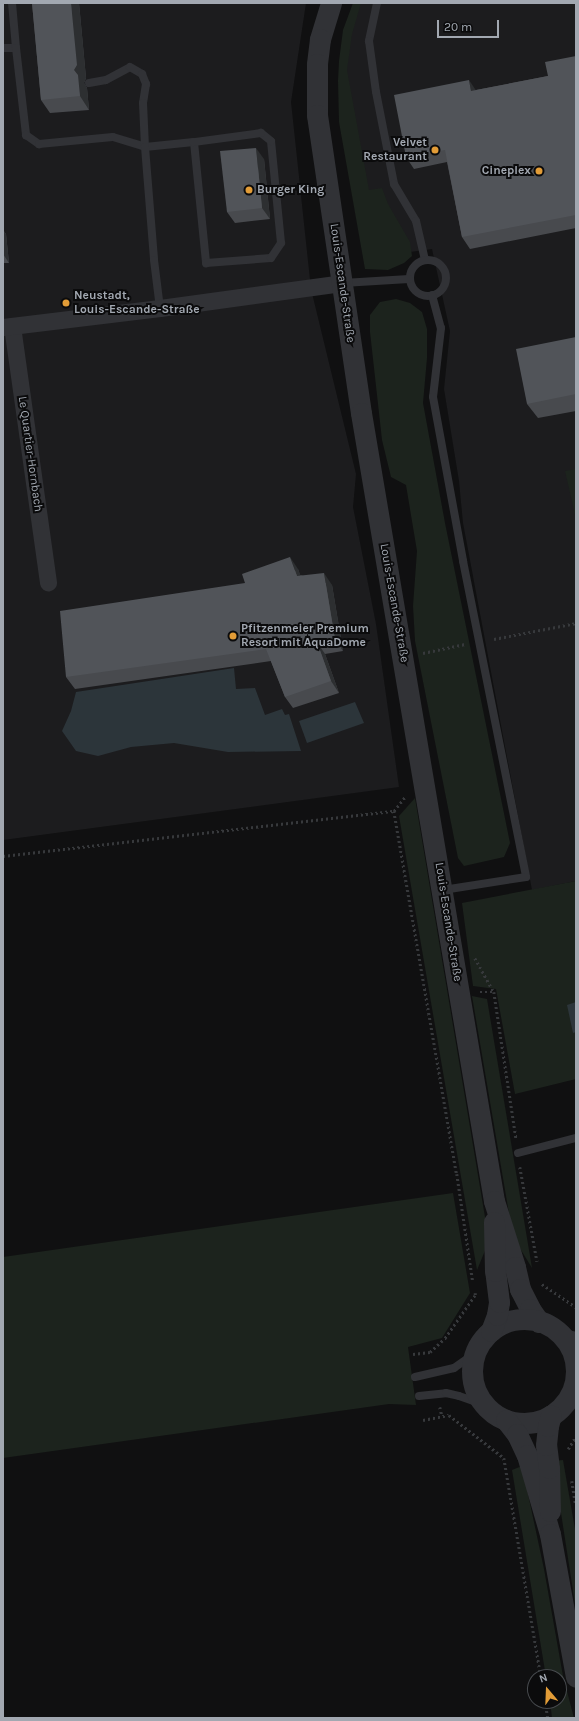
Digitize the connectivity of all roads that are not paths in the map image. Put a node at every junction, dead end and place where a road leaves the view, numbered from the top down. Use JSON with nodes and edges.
{"nodes":[{"id":1,"x":12,"y":3,"type":"edge"},
{"id":2,"x":330,"y":3,"type":"edge"},
{"id":3,"x":377,"y":3,"type":"edge"},
{"id":4,"x":3,"y":48,"type":"edge"},
{"id":5,"x":16,"y":48,"type":"junction"},
{"id":6,"x":89,"y":83,"type":"dead end"},
{"id":7,"x":194,"y":142,"type":"junction"},
{"id":8,"x":145,"y":147,"type":"junction"},
{"id":9,"x":425,"y":260,"type":"junction"},
{"id":10,"x":409,"y":279,"type":"junction"},
{"id":11,"x":343,"y":283,"type":"junction"},
{"id":12,"x":432,"y":296,"type":"junction"},
{"id":13,"x":160,"y":308,"type":"junction"},
{"id":14,"x":7,"y":326,"type":"edge"},
{"id":15,"x":48,"y":582,"type":"dead end"},
{"id":16,"x":443,"y":890,"type":"junction"},
{"id":17,"x":576,"y":1138,"type":"edge"},
{"id":18,"x":518,"y":1153,"type":"dead end"},
{"id":19,"x":494,"y":1201,"type":"junction"},
{"id":20,"x":539,"y":1322,"type":"junction"},
{"id":21,"x":491,"y":1331,"type":"junction"},
{"id":22,"x":570,"y":1339,"type":"edge"},
{"id":23,"x":474,"y":1354,"type":"junction"},
{"id":24,"x":415,"y":1377,"type":"dead end"},
{"id":25,"x":575,"y":1379,"type":"edge"},
{"id":26,"x":419,"y":1396,"type":"dead end"},
{"id":27,"x":485,"y":1405,"type":"junction"},
{"id":28,"x":551,"y":1415,"type":"junction"},
{"id":29,"x":506,"y":1420,"type":"junction"},
{"id":30,"x":550,"y":1534,"type":"junction"},
{"id":31,"x":576,"y":1677,"type":"edge"}],
"edges":[{"from":1,"to":5,"type":"lane"},
{"from":2,"to":11,"type":"street","name":"Louis-Escande-Straße"},
{"from":3,"to":9,"type":"lane"},
{"from":4,"to":5,"type":"lane"},
{"from":5,"to":8,"type":"lane"},
{"from":6,"to":8,"type":"lane"},
{"from":7,"to":7,"type":"lane"},
{"from":7,"to":8,"type":"lane"},
{"from":8,"to":13,"type":"lane"},
{"from":9,"to":10,"type":"lane"},
{"from":9,"to":12,"type":"lane"},
{"from":10,"to":11,"type":"lane"},
{"from":10,"to":12,"type":"lane"},
{"from":11,"to":13,"type":"street","name":"Le Quartier-Hornbach"},
{"from":11,"to":16,"type":"street","name":"Louis-Escande-Straße"},
{"from":12,"to":16,"type":"lane"},
{"from":13,"to":14,"type":"street","name":"Le Quartier-Hornbach"},
{"from":14,"to":15,"type":"street","name":"Le Quartier-Hornbach"},
{"from":16,"to":19,"type":"street","name":"Louis-Escande-Straße"},
{"from":17,"to":18,"type":"lane"},
{"from":19,"to":20,"type":"street","name":"Louis-Escande-Straße"},
{"from":19,"to":21,"type":"street","name":"Louis-Escande-Straße"},
{"from":20,"to":21,"type":"street"},
{"from":20,"to":22,"type":"street"},
{"from":21,"to":23,"type":"street"},
{"from":22,"to":25,"type":"street"},
{"from":23,"to":24,"type":"lane"},
{"from":23,"to":27,"type":"street"},
{"from":25,"to":28,"type":"street"},
{"from":26,"to":27,"type":"lane"},
{"from":27,"to":29,"type":"street"},
{"from":28,"to":29,"type":"street"},
{"from":28,"to":30,"type":"street"},
{"from":29,"to":30,"type":"street"},
{"from":30,"to":31,"type":"street"}]}
